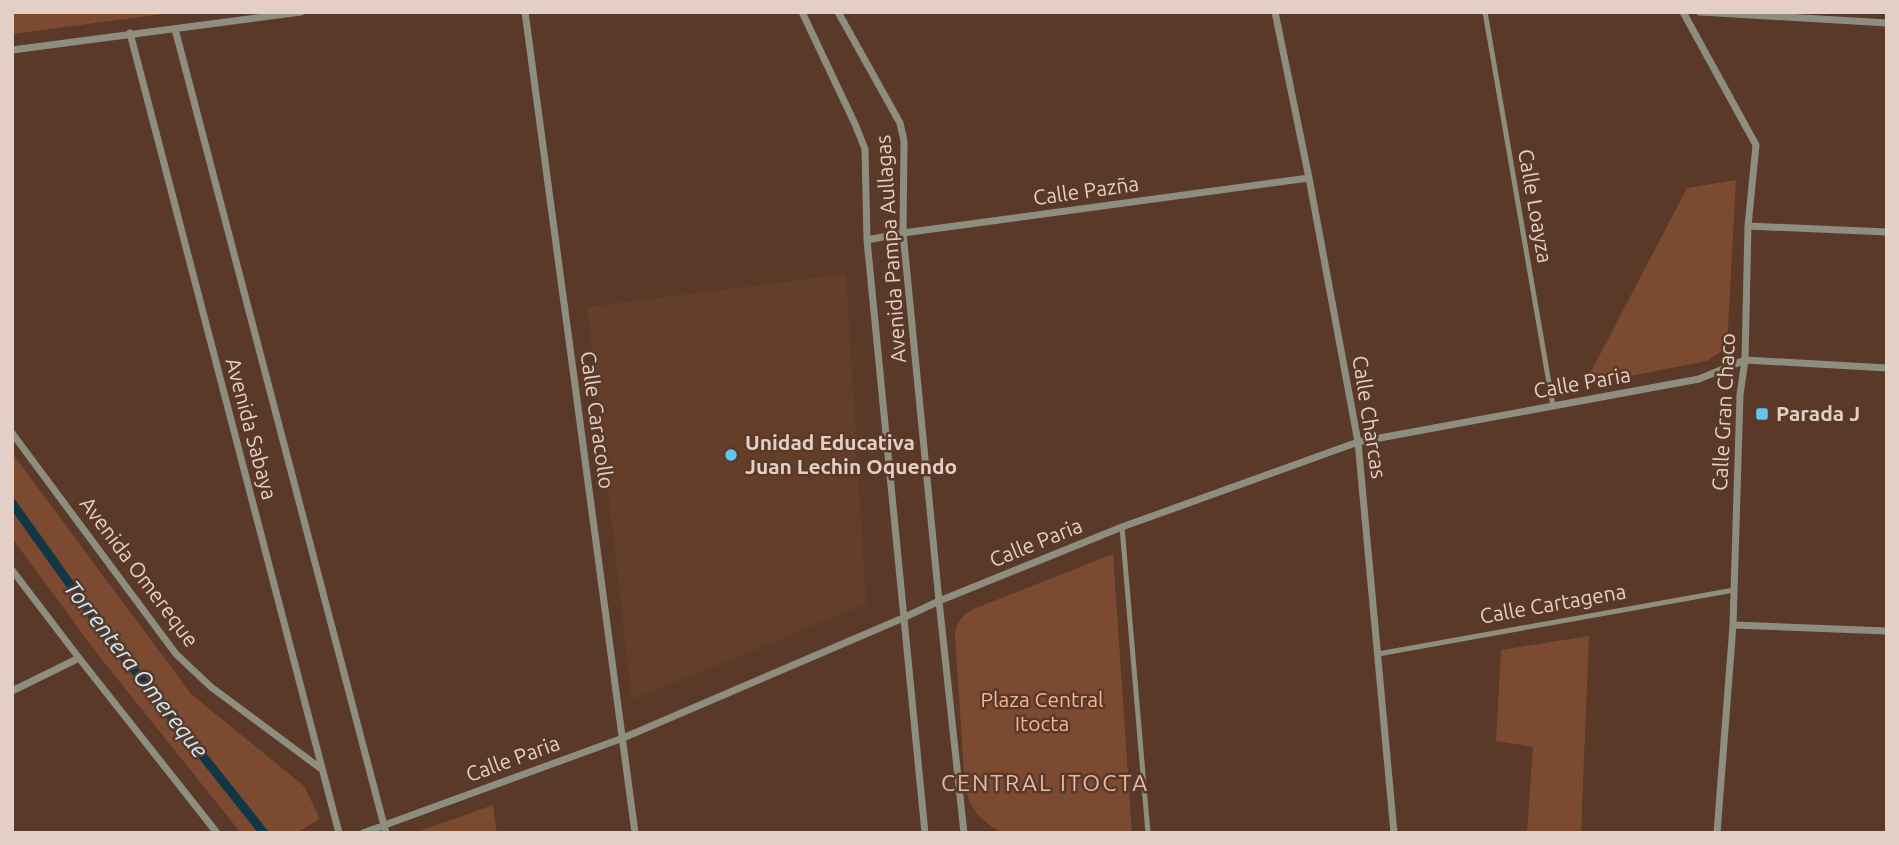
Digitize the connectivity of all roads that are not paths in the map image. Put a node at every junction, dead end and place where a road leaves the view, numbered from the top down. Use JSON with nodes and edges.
{"nodes":[{"id":1,"x":301,"y":12,"type":"edge"},
{"id":2,"x":525,"y":12,"type":"edge"},
{"id":3,"x":802,"y":12,"type":"edge"},
{"id":4,"x":838,"y":12,"type":"edge"},
{"id":5,"x":1275,"y":12,"type":"edge"},
{"id":6,"x":1485,"y":12,"type":"edge"},
{"id":7,"x":1683,"y":12,"type":"edge"},
{"id":8,"x":1700,"y":12,"type":"edge"},
{"id":9,"x":1887,"y":23,"type":"edge"},
{"id":10,"x":175,"y":29,"type":"junction"},
{"id":11,"x":130,"y":33,"type":"junction"},
{"id":12,"x":12,"y":50,"type":"edge"},
{"id":13,"x":1309,"y":178,"type":"junction"},
{"id":14,"x":1748,"y":226,"type":"junction"},
{"id":15,"x":1887,"y":232,"type":"edge"},
{"id":16,"x":903,"y":233,"type":"junction"},
{"id":17,"x":867,"y":240,"type":"junction"},
{"id":18,"x":1745,"y":360,"type":"junction"},
{"id":19,"x":1887,"y":368,"type":"edge"},
{"id":20,"x":1553,"y":406,"type":"junction"},
{"id":21,"x":12,"y":433,"type":"edge"},
{"id":22,"x":1358,"y":442,"type":"junction"},
{"id":23,"x":1122,"y":527,"type":"junction"},
{"id":24,"x":12,"y":570,"type":"edge"},
{"id":25,"x":1734,"y":590,"type":"junction"},
{"id":26,"x":939,"y":601,"type":"junction"},
{"id":27,"x":903,"y":618,"type":"junction"},
{"id":28,"x":1733,"y":625,"type":"junction"},
{"id":29,"x":1887,"y":631,"type":"edge"},
{"id":30,"x":1378,"y":653,"type":"junction"},
{"id":31,"x":79,"y":658,"type":"junction"},
{"id":32,"x":12,"y":691,"type":"edge"},
{"id":33,"x":623,"y":738,"type":"junction"},
{"id":34,"x":321,"y":769,"type":"junction"},
{"id":35,"x":385,"y":829,"type":"edge"},
{"id":36,"x":217,"y":833,"type":"edge"},
{"id":37,"x":339,"y":833,"type":"edge"},
{"id":38,"x":363,"y":833,"type":"edge"},
{"id":39,"x":635,"y":833,"type":"edge"},
{"id":40,"x":925,"y":833,"type":"edge"},
{"id":41,"x":964,"y":833,"type":"edge"},
{"id":42,"x":1148,"y":833,"type":"edge"},
{"id":43,"x":1394,"y":833,"type":"edge"},
{"id":44,"x":1717,"y":833,"type":"edge"}],
"edges":[{"from":1,"to":10,"type":"street"},
{"from":2,"to":33,"type":"street","name":"Calle Caracollo"},
{"from":3,"to":17,"type":"street","name":"Avenida Pampa Aullagas"},
{"from":4,"to":16,"type":"street","name":"Avenida Pampa Aullagas"},
{"from":5,"to":13,"type":"street","name":"Calle Charcas"},
{"from":6,"to":20,"type":"lane","name":"Calle Loayza"},
{"from":7,"to":14,"type":"street","name":"Calle Gran Chaco"},
{"from":8,"to":9,"type":"street"},
{"from":10,"to":11,"type":"street"},
{"from":10,"to":35,"type":"street","name":"Avenida Sabaya"},
{"from":11,"to":12,"type":"street"},
{"from":11,"to":34,"type":"street","name":"Avenida Sabaya"},
{"from":13,"to":16,"type":"street","name":"Calle Pazña"},
{"from":13,"to":22,"type":"street","name":"Calle Charcas"},
{"from":14,"to":15,"type":"street"},
{"from":14,"to":18,"type":"street","name":"Calle Gran Chaco"},
{"from":16,"to":17,"type":"street","name":"Calle Pazña"},
{"from":16,"to":26,"type":"street","name":"Avenida Pampa Aullagas"},
{"from":17,"to":27,"type":"street","name":"Avenida Pampa Aullagas"},
{"from":18,"to":19,"type":"street"},
{"from":18,"to":20,"type":"street","name":"Calle Paria"},
{"from":18,"to":25,"type":"street","name":"Calle Gran Chaco"},
{"from":20,"to":22,"type":"street","name":"Calle Paria"},
{"from":21,"to":34,"type":"street","name":"Avenida Omereque"},
{"from":22,"to":23,"type":"street","name":"Calle Paria"},
{"from":22,"to":30,"type":"street","name":"Calle Charcas"},
{"from":23,"to":26,"type":"street","name":"Calle Paria"},
{"from":23,"to":42,"type":"lane"},
{"from":24,"to":31,"type":"street"},
{"from":25,"to":28,"type":"street","name":"Calle Gran Chaco"},
{"from":25,"to":30,"type":"lane","name":"Calle Cartagena"},
{"from":26,"to":27,"type":"street","name":"Calle Paria"},
{"from":26,"to":41,"type":"street","name":"Avenida Pampa Aullagas"},
{"from":27,"to":33,"type":"street","name":"Calle Paria"},
{"from":27,"to":40,"type":"street","name":"Avenida Pampa Aullagas"},
{"from":28,"to":29,"type":"street"},
{"from":28,"to":44,"type":"street","name":"Calle Gran Chaco"},
{"from":30,"to":43,"type":"street","name":"Calle Charcas"},
{"from":31,"to":32,"type":"street"},
{"from":31,"to":36,"type":"street"},
{"from":33,"to":35,"type":"street","name":"Calle Paria"},
{"from":33,"to":39,"type":"street","name":"Calle Caracollo"},
{"from":34,"to":37,"type":"street","name":"Avenida Sabaya"},
{"from":35,"to":38,"type":"street","name":"Calle Paria"}]}
